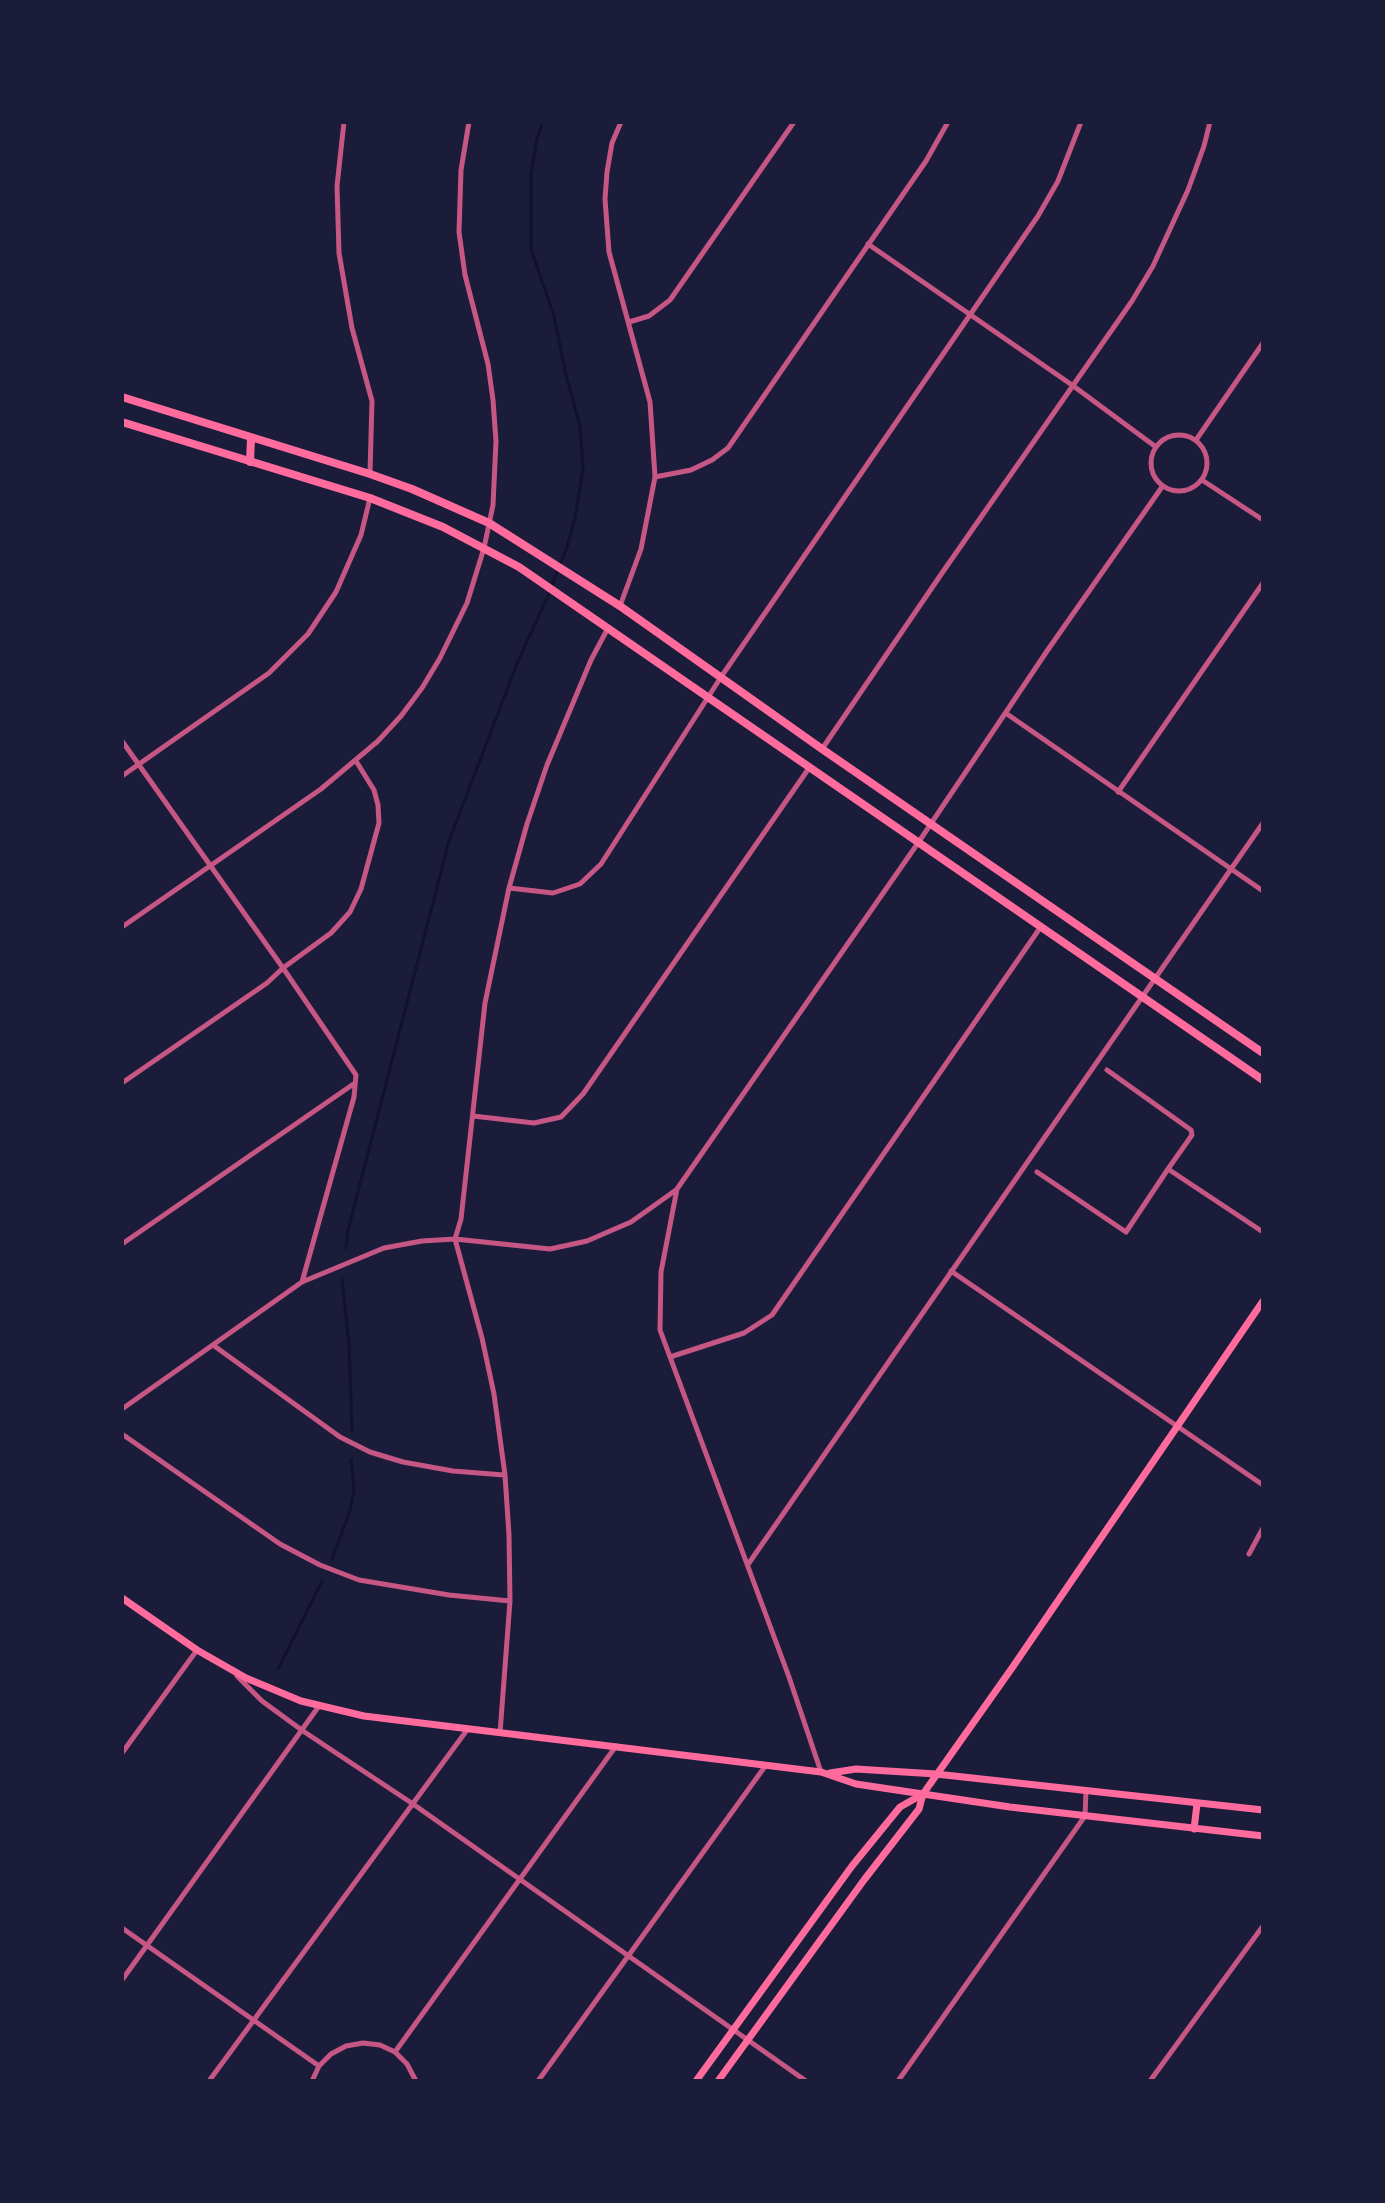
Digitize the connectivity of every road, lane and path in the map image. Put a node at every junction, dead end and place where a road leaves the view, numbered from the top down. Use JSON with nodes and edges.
{"nodes":[{"id":1,"x":344,"y":122,"type":"edge"},
{"id":2,"x":469,"y":122,"type":"edge"},
{"id":3,"x":621,"y":122,"type":"edge"},
{"id":4,"x":794,"y":122,"type":"edge"},
{"id":5,"x":948,"y":122,"type":"edge"},
{"id":6,"x":1081,"y":122,"type":"edge"},
{"id":7,"x":1210,"y":122,"type":"edge"},
{"id":8,"x":868,"y":244,"type":"junction"},
{"id":9,"x":970,"y":316,"type":"junction"},
{"id":10,"x":629,"y":322,"type":"junction"},
{"id":11,"x":1263,"y":343,"type":"edge"},
{"id":12,"x":1072,"y":385,"type":"junction"},
{"id":13,"x":122,"y":397,"type":"edge"},
{"id":14,"x":122,"y":422,"type":"edge"},
{"id":15,"x":251,"y":438,"type":"junction"},
{"id":16,"x":1196,"y":440,"type":"junction"},
{"id":17,"x":1156,"y":447,"type":"junction"},
{"id":18,"x":250,"y":462,"type":"junction"},
{"id":19,"x":370,"y":474,"type":"junction"},
{"id":20,"x":655,"y":477,"type":"junction"},
{"id":21,"x":1202,"y":480,"type":"junction"},
{"id":22,"x":1162,"y":487,"type":"junction"},
{"id":23,"x":370,"y":498,"type":"junction"},
{"id":24,"x":1263,"y":520,"type":"edge"},
{"id":25,"x":489,"y":523,"type":"junction"},
{"id":26,"x":484,"y":548,"type":"junction"},
{"id":27,"x":1263,"y":583,"type":"edge"},
{"id":28,"x":620,"y":606,"type":"junction"},
{"id":29,"x":608,"y":628,"type":"junction"},
{"id":30,"x":721,"y":677,"type":"junction"},
{"id":31,"x":707,"y":697,"type":"junction"},
{"id":32,"x":1007,"y":714,"type":"junction"},
{"id":33,"x":122,"y":741,"type":"edge"},
{"id":34,"x":822,"y":749,"type":"junction"},
{"id":35,"x":356,"y":761,"type":"junction"},
{"id":36,"x":139,"y":764,"type":"junction"},
{"id":37,"x":809,"y":768,"type":"junction"},
{"id":38,"x":122,"y":776,"type":"edge"},
{"id":39,"x":1118,"y":792,"type":"junction"},
{"id":40,"x":1263,"y":823,"type":"edge"},
{"id":41,"x":931,"y":824,"type":"junction"},
{"id":42,"x":918,"y":843,"type":"junction"},
{"id":43,"x":210,"y":866,"type":"junction"},
{"id":44,"x":1232,"y":869,"type":"junction"},
{"id":45,"x":509,"y":888,"type":"junction"},
{"id":46,"x":1263,"y":891,"type":"edge"},
{"id":47,"x":122,"y":927,"type":"edge"},
{"id":48,"x":1040,"y":928,"type":"junction"},
{"id":49,"x":283,"y":968,"type":"junction"},
{"id":50,"x":1156,"y":978,"type":"junction"},
{"id":51,"x":1143,"y":997,"type":"junction"},
{"id":52,"x":1263,"y":1053,"type":"edge"},
{"id":53,"x":1107,"y":1070,"type":"dead end"},
{"id":54,"x":1263,"y":1080,"type":"edge"},
{"id":55,"x":356,"y":1082,"type":"junction"},
{"id":56,"x":122,"y":1083,"type":"edge"},
{"id":57,"x":473,"y":1116,"type":"junction"},
{"id":58,"x":1168,"y":1169,"type":"junction"},
{"id":59,"x":1037,"y":1172,"type":"dead end"},
{"id":60,"x":677,"y":1189,"type":"junction"},
{"id":61,"x":1263,"y":1232,"type":"edge"},
{"id":62,"x":455,"y":1239,"type":"junction"},
{"id":63,"x":122,"y":1244,"type":"edge"},
{"id":64,"x":951,"y":1271,"type":"junction"},
{"id":65,"x":302,"y":1282,"type":"junction"},
{"id":66,"x":1263,"y":1301,"type":"edge"},
{"id":67,"x":213,"y":1345,"type":"junction"},
{"id":68,"x":670,"y":1357,"type":"junction"},
{"id":69,"x":122,"y":1409,"type":"edge"},
{"id":70,"x":1176,"y":1426,"type":"junction"},
{"id":71,"x":122,"y":1434,"type":"edge"},
{"id":72,"x":505,"y":1475,"type":"junction"},
{"id":73,"x":1263,"y":1485,"type":"edge"},
{"id":74,"x":1263,"y":1528,"type":"edge"},
{"id":75,"x":1249,"y":1554,"type":"dead end"},
{"id":76,"x":748,"y":1564,"type":"junction"},
{"id":77,"x":122,"y":1598,"type":"edge"},
{"id":78,"x":510,"y":1601,"type":"junction"},
{"id":79,"x":197,"y":1650,"type":"junction"},
{"id":80,"x":232,"y":1671,"type":"junction"},
{"id":81,"x":319,"y":1706,"type":"junction"},
{"id":82,"x":467,"y":1730,"type":"junction"},
{"id":83,"x":303,"y":1731,"type":"junction"},
{"id":84,"x":500,"y":1733,"type":"junction"},
{"id":85,"x":616,"y":1746,"type":"junction"},
{"id":86,"x":122,"y":1753,"type":"edge"},
{"id":87,"x":766,"y":1765,"type":"junction"},
{"id":88,"x":824,"y":1772,"type":"junction"},
{"id":89,"x":936,"y":1774,"type":"junction"},
{"id":90,"x":1086,"y":1791,"type":"junction"},
{"id":91,"x":923,"y":1794,"type":"junction"},
{"id":92,"x":413,"y":1804,"type":"junction"},
{"id":93,"x":1197,"y":1804,"type":"junction"},
{"id":94,"x":1263,"y":1810,"type":"edge"},
{"id":95,"x":1085,"y":1816,"type":"junction"},
{"id":96,"x":1194,"y":1829,"type":"junction"},
{"id":97,"x":1263,"y":1836,"type":"edge"},
{"id":98,"x":521,"y":1879,"type":"junction"},
{"id":99,"x":819,"y":1909,"type":"junction"},
{"id":100,"x":834,"y":1921,"type":"junction"},
{"id":101,"x":1263,"y":1926,"type":"edge"},
{"id":102,"x":122,"y":1928,"type":"edge"},
{"id":103,"x":147,"y":1946,"type":"junction"},
{"id":104,"x":628,"y":1956,"type":"junction"},
{"id":105,"x":122,"y":1980,"type":"edge"},
{"id":106,"x":253,"y":2020,"type":"junction"},
{"id":107,"x":733,"y":2029,"type":"junction"},
{"id":108,"x":748,"y":2039,"type":"junction"},
{"id":109,"x":395,"y":2052,"type":"junction"},
{"id":110,"x":319,"y":2066,"type":"junction"},
{"id":111,"x":209,"y":2081,"type":"edge"},
{"id":112,"x":312,"y":2081,"type":"edge"},
{"id":113,"x":416,"y":2081,"type":"edge"},
{"id":114,"x":538,"y":2081,"type":"edge"},
{"id":115,"x":696,"y":2081,"type":"edge"},
{"id":116,"x":718,"y":2081,"type":"edge"},
{"id":117,"x":806,"y":2081,"type":"edge"},
{"id":118,"x":898,"y":2081,"type":"edge"},
{"id":119,"x":1150,"y":2081,"type":"edge"}],
"edges":[{"from":1,"to":19,"type":"street"},
{"from":2,"to":25,"type":"street"},
{"from":3,"to":10,"type":"street"},
{"from":4,"to":10,"type":"street"},
{"from":5,"to":8,"type":"street"},
{"from":6,"to":9,"type":"street"},
{"from":7,"to":12,"type":"street"},
{"from":8,"to":9,"type":"street"},
{"from":8,"to":20,"type":"street"},
{"from":9,"to":12,"type":"street"},
{"from":9,"to":30,"type":"street"},
{"from":10,"to":20,"type":"street"},
{"from":11,"to":16,"type":"street"},
{"from":12,"to":17,"type":"street"},
{"from":12,"to":34,"type":"street"},
{"from":13,"to":15,"type":"main road"},
{"from":14,"to":18,"type":"main road"},
{"from":15,"to":18,"type":"main road"},
{"from":15,"to":19,"type":"main road"},
{"from":16,"to":17,"type":"street"},
{"from":16,"to":21,"type":"street"},
{"from":17,"to":22,"type":"street"},
{"from":18,"to":23,"type":"main road"},
{"from":19,"to":25,"type":"main road"},
{"from":20,"to":28,"type":"street"},
{"from":21,"to":22,"type":"street"},
{"from":21,"to":24,"type":"street"},
{"from":22,"to":32,"type":"street"},
{"from":23,"to":26,"type":"main road"},
{"from":23,"to":36,"type":"street"},
{"from":25,"to":26,"type":"street"},
{"from":25,"to":28,"type":"main road"},
{"from":26,"to":29,"type":"main road"},
{"from":26,"to":35,"type":"street"},
{"from":27,"to":39,"type":"street"},
{"from":28,"to":30,"type":"main road"},
{"from":29,"to":31,"type":"main road"},
{"from":29,"to":45,"type":"street"},
{"from":30,"to":31,"type":"street"},
{"from":30,"to":34,"type":"main road"},
{"from":31,"to":37,"type":"main road"},
{"from":31,"to":45,"type":"street"},
{"from":32,"to":39,"type":"street"},
{"from":32,"to":41,"type":"street"},
{"from":33,"to":36,"type":"street"},
{"from":34,"to":41,"type":"main road"},
{"from":35,"to":43,"type":"street"},
{"from":35,"to":49,"type":"street"},
{"from":36,"to":38,"type":"street"},
{"from":36,"to":43,"type":"street"},
{"from":37,"to":42,"type":"main road"},
{"from":37,"to":57,"type":"street"},
{"from":39,"to":44,"type":"street"},
{"from":40,"to":44,"type":"street"},
{"from":41,"to":42,"type":"street"},
{"from":41,"to":50,"type":"main road"},
{"from":42,"to":48,"type":"main road"},
{"from":42,"to":60,"type":"street"},
{"from":43,"to":47,"type":"street"},
{"from":43,"to":49,"type":"street"},
{"from":44,"to":46,"type":"street"},
{"from":44,"to":50,"type":"street"},
{"from":45,"to":57,"type":"street"},
{"from":48,"to":51,"type":"main road"},
{"from":48,"to":68,"type":"street"},
{"from":49,"to":55,"type":"street"},
{"from":49,"to":56,"type":"street"},
{"from":50,"to":51,"type":"street"},
{"from":50,"to":52,"type":"main road"},
{"from":51,"to":54,"type":"main road"},
{"from":51,"to":64,"type":"street"},
{"from":53,"to":58,"type":"street"},
{"from":55,"to":63,"type":"street"},
{"from":55,"to":65,"type":"street"},
{"from":57,"to":62,"type":"street"},
{"from":58,"to":59,"type":"street"},
{"from":58,"to":61,"type":"street"},
{"from":60,"to":62,"type":"street"},
{"from":60,"to":68,"type":"street"},
{"from":62,"to":65,"type":"street"},
{"from":62,"to":72,"type":"street"},
{"from":64,"to":70,"type":"street"},
{"from":64,"to":76,"type":"street"},
{"from":65,"to":67,"type":"street"},
{"from":66,"to":70,"type":"main road"},
{"from":67,"to":69,"type":"street"},
{"from":67,"to":72,"type":"street"},
{"from":68,"to":76,"type":"street"},
{"from":70,"to":73,"type":"street"},
{"from":70,"to":89,"type":"main road"},
{"from":71,"to":78,"type":"street"},
{"from":72,"to":78,"type":"street"},
{"from":74,"to":75,"type":"street"},
{"from":76,"to":88,"type":"street"},
{"from":77,"to":79,"type":"main road"},
{"from":78,"to":84,"type":"street"},
{"from":79,"to":80,"type":"main road"},
{"from":79,"to":86,"type":"street"},
{"from":80,"to":81,"type":"main road"},
{"from":80,"to":83,"type":"street"},
{"from":81,"to":82,"type":"main road"},
{"from":81,"to":83,"type":"street"},
{"from":82,"to":84,"type":"main road"},
{"from":82,"to":92,"type":"street"},
{"from":83,"to":92,"type":"street"},
{"from":83,"to":103,"type":"street"},
{"from":84,"to":85,"type":"main road"},
{"from":85,"to":87,"type":"main road"},
{"from":85,"to":98,"type":"street"},
{"from":87,"to":88,"type":"main road"},
{"from":87,"to":104,"type":"street"},
{"from":88,"to":89,"type":"main road"},
{"from":88,"to":91,"type":"main road"},
{"from":89,"to":90,"type":"main road"},
{"from":89,"to":91,"type":"main road"},
{"from":90,"to":93,"type":"main road"},
{"from":90,"to":95,"type":"street"},
{"from":91,"to":95,"type":"main road"},
{"from":91,"to":99,"type":"main road"},
{"from":91,"to":100,"type":"main road"},
{"from":92,"to":98,"type":"street"},
{"from":92,"to":106,"type":"street"},
{"from":93,"to":94,"type":"main road"},
{"from":93,"to":96,"type":"main road"},
{"from":95,"to":96,"type":"main road"},
{"from":95,"to":118,"type":"street"},
{"from":96,"to":97,"type":"main road"},
{"from":98,"to":104,"type":"street"},
{"from":98,"to":109,"type":"street"},
{"from":99,"to":100,"type":"main road"},
{"from":99,"to":107,"type":"main road"},
{"from":100,"to":108,"type":"main road"},
{"from":101,"to":119,"type":"street"},
{"from":102,"to":103,"type":"street"},
{"from":103,"to":105,"type":"street"},
{"from":103,"to":106,"type":"street"},
{"from":104,"to":107,"type":"street"},
{"from":104,"to":114,"type":"street"},
{"from":106,"to":110,"type":"street"},
{"from":106,"to":111,"type":"street"},
{"from":107,"to":108,"type":"street"},
{"from":107,"to":115,"type":"main road"},
{"from":108,"to":116,"type":"main road"},
{"from":108,"to":117,"type":"street"},
{"from":109,"to":110,"type":"street"},
{"from":109,"to":113,"type":"street"},
{"from":110,"to":112,"type":"street"}]}
